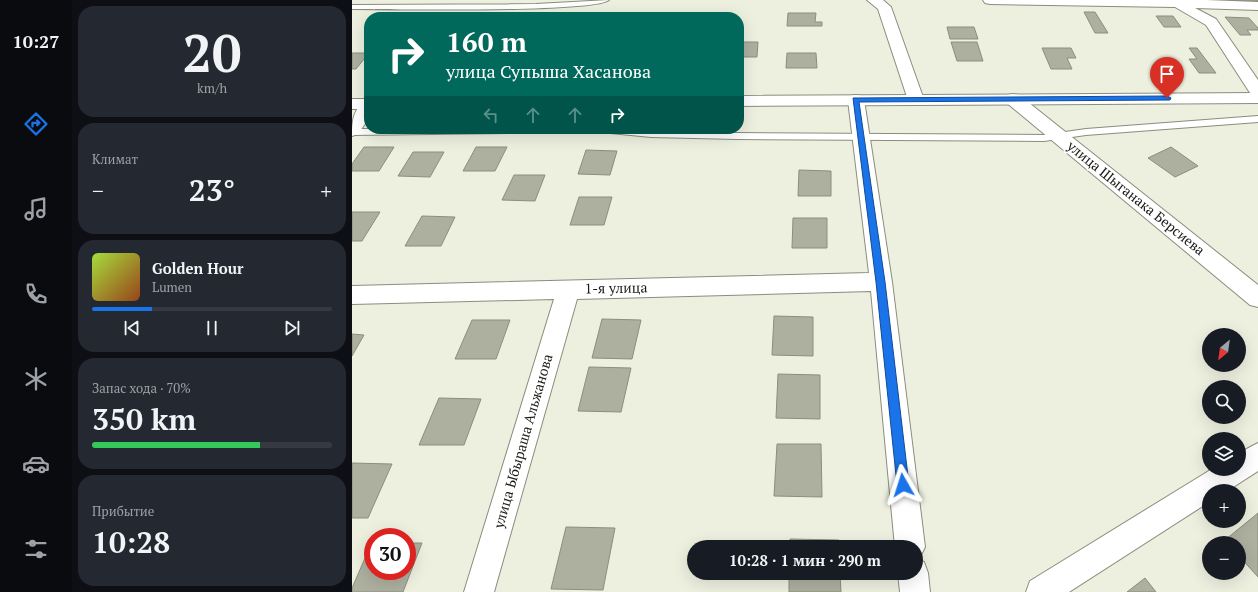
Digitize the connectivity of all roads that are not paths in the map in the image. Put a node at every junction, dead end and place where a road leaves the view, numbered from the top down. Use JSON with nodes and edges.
{"nodes":[{"id":1,"x":606,"y":0,"type":"edge"},
{"id":2,"x":874,"y":0,"type":"edge"},
{"id":3,"x":990,"y":0,"type":"edge"},
{"id":4,"x":1174,"y":3,"type":"junction"},
{"id":5,"x":1258,"y":6,"type":"edge"},
{"id":6,"x":352,"y":7,"type":"edge"},
{"id":7,"x":1258,"y":92,"type":"edge"},
{"id":8,"x":1258,"y":98,"type":"edge"},
{"id":9,"x":1013,"y":99,"type":"junction"},
{"id":10,"x":856,"y":100,"type":"junction"},
{"id":11,"x":916,"y":100,"type":"junction"},
{"id":12,"x":744,"y":101,"type":"edge"},
{"id":13,"x":352,"y":104,"type":"edge"},
{"id":14,"x":364,"y":105,"type":"edge"},
{"id":15,"x":364,"y":113,"type":"edge"},
{"id":16,"x":1258,"y":119,"type":"edge"},
{"id":17,"x":352,"y":131,"type":"edge"},
{"id":18,"x":364,"y":131,"type":"edge"},
{"id":19,"x":650,"y":134,"type":"edge"},
{"id":20,"x":1060,"y":136,"type":"junction"},
{"id":21,"x":861,"y":137,"type":"junction"},
{"id":22,"x":881,"y":282,"type":"junction"},
{"id":23,"x":568,"y":290,"type":"junction"},
{"id":24,"x":352,"y":295,"type":"edge"},
{"id":25,"x":1258,"y":298,"type":"edge"},
{"id":26,"x":1258,"y":456,"type":"edge"},
{"id":27,"x":1246,"y":463,"type":"edge"},
{"id":28,"x":1225,"y":476,"type":"edge"},
{"id":29,"x":909,"y":540,"type":"edge"},
{"id":30,"x":914,"y":580,"type":"edge"},
{"id":31,"x":479,"y":592,"type":"edge"},
{"id":32,"x":915,"y":592,"type":"edge"},
{"id":33,"x":1041,"y":592,"type":"edge"}],
"edges":[{"from":1,"to":6,"type":"lane"},
{"from":2,"to":11,"type":"street"},
{"from":3,"to":4,"type":"street"},
{"from":4,"to":5,"type":"street"},
{"from":4,"to":7,"type":"street"},
{"from":8,"to":9,"type":"street"},
{"from":9,"to":11,"type":"street"},
{"from":9,"to":20,"type":"street","name":"улица Шыганака Берсиева"},
{"from":10,"to":11,"type":"street"},
{"from":10,"to":12,"type":"street"},
{"from":10,"to":21,"type":"street"},
{"from":13,"to":14,"type":"street"},
{"from":15,"to":17,"type":"street"},
{"from":16,"to":20,"type":"lane"},
{"from":17,"to":18,"type":"lane"},
{"from":19,"to":21,"type":"lane"},
{"from":20,"to":21,"type":"lane"},
{"from":20,"to":25,"type":"street","name":"улица Шыганака Берсиева"},
{"from":21,"to":22,"type":"street"},
{"from":22,"to":23,"type":"street","name":"1-я улица"},
{"from":22,"to":29,"type":"street"},
{"from":23,"to":24,"type":"street","name":"1-я улица"},
{"from":23,"to":31,"type":"street","name":"улица Ыбыраша Альжанова"},
{"from":26,"to":27,"type":"street"},
{"from":28,"to":33,"type":"street"},
{"from":30,"to":32,"type":"street"}]}
